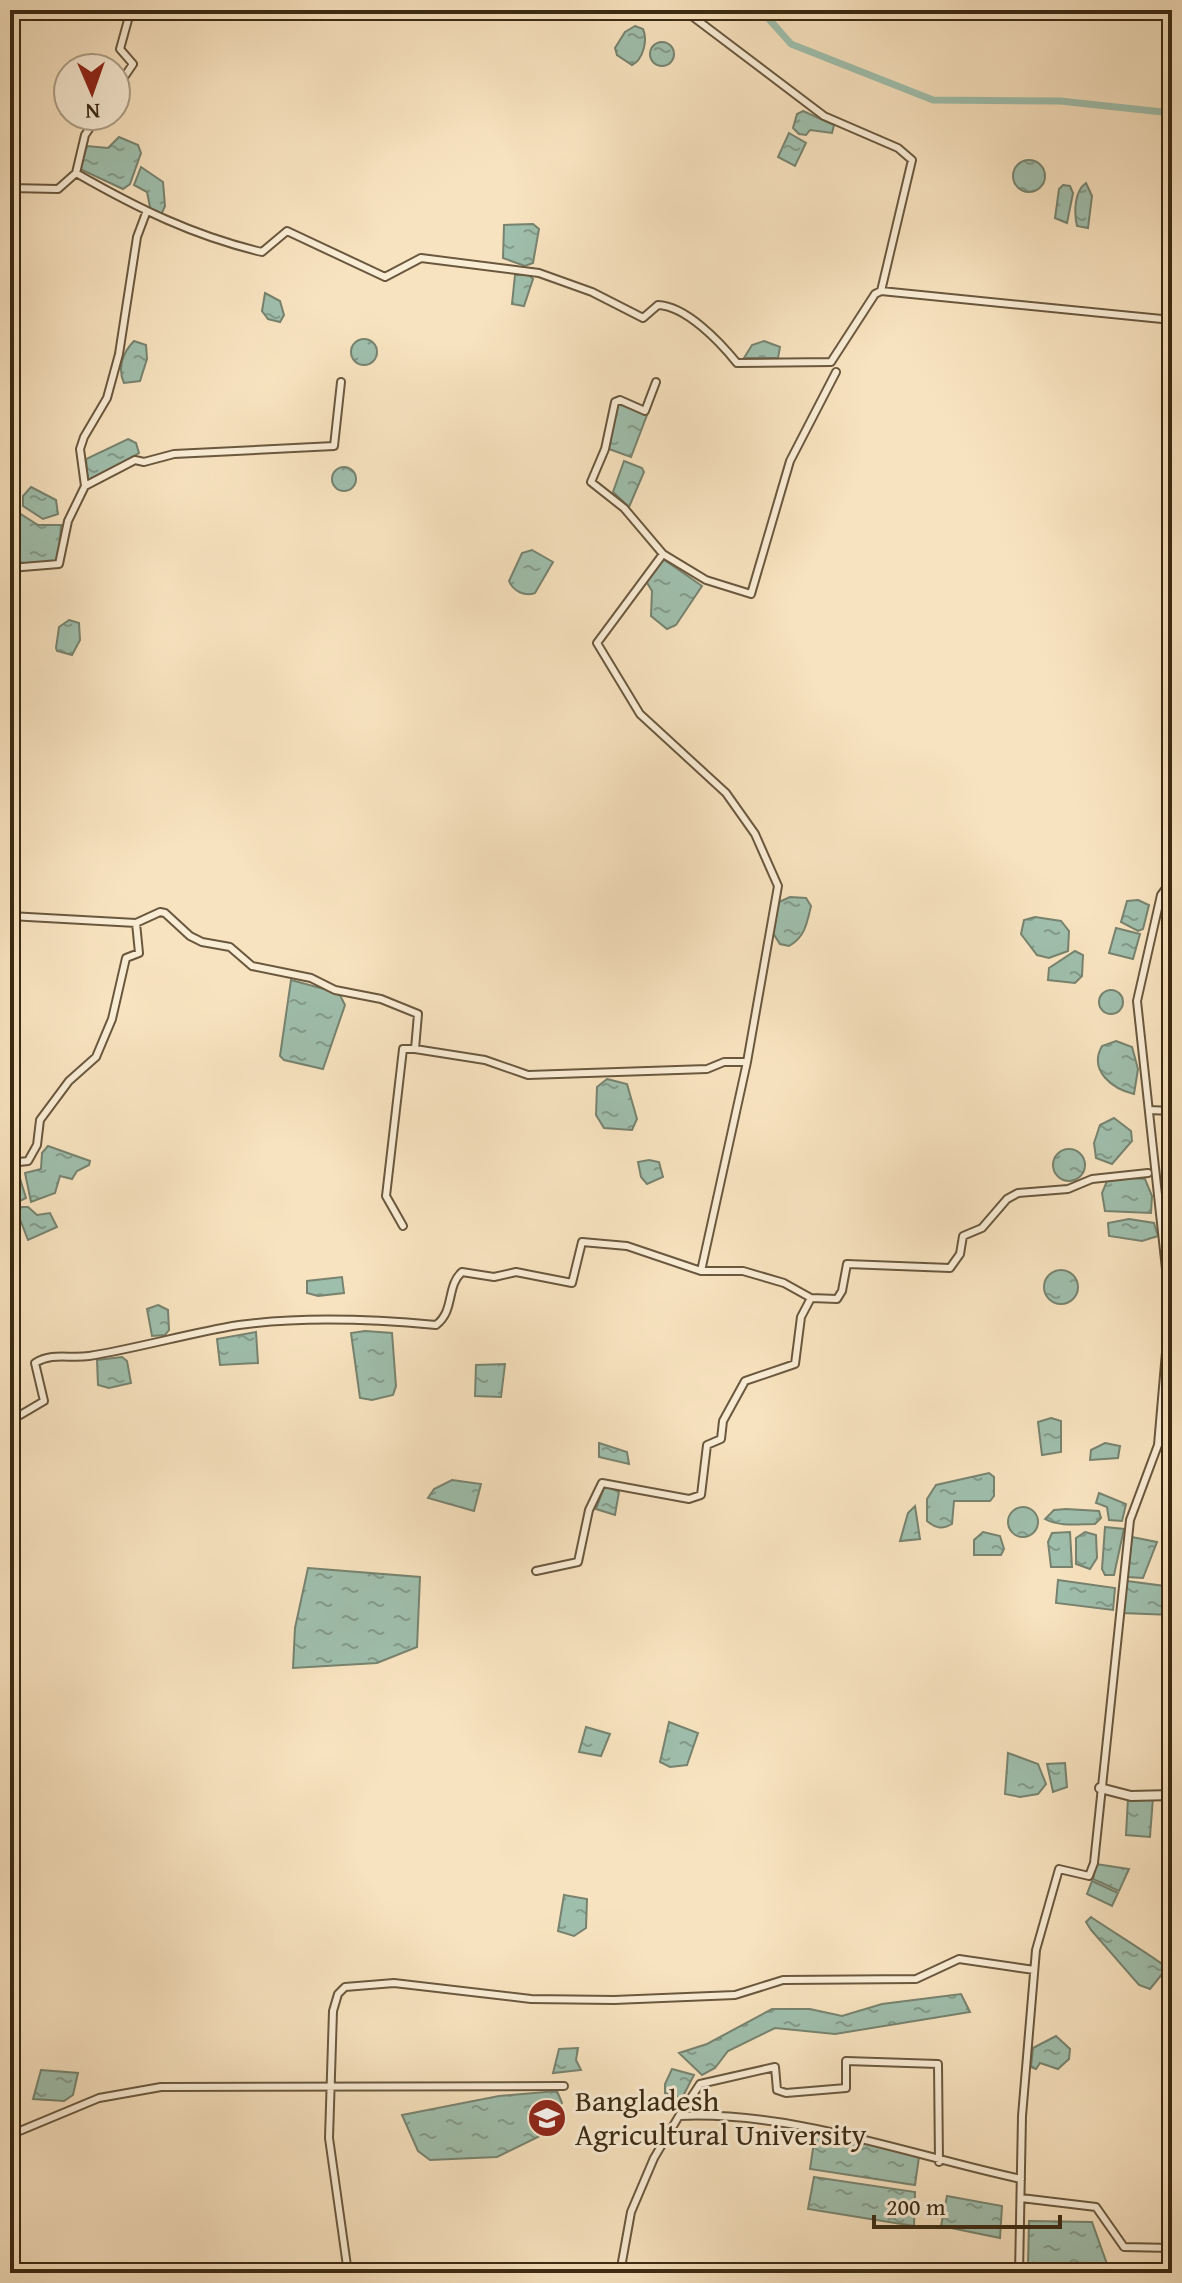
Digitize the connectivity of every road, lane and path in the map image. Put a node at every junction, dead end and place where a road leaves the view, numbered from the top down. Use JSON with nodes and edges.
{"nodes":[{"id":1,"x":124,"y":10,"type":"edge"},
{"id":2,"x":684,"y":10,"type":"edge"},
{"id":3,"x":123,"y":52,"type":"edge"},
{"id":4,"x":87,"y":132,"type":"edge"},
{"id":5,"x":76,"y":173,"type":"junction"},
{"id":6,"x":10,"y":188,"type":"edge"},
{"id":7,"x":146,"y":213,"type":"junction"},
{"id":8,"x":881,"y":291,"type":"junction"},
{"id":9,"x":1172,"y":320,"type":"edge"},
{"id":10,"x":836,"y":372,"type":"dead end"},
{"id":11,"x":341,"y":382,"type":"dead end"},
{"id":12,"x":656,"y":382,"type":"dead end"},
{"id":13,"x":85,"y":486,"type":"junction"},
{"id":14,"x":663,"y":554,"type":"junction"},
{"id":15,"x":10,"y":568,"type":"edge"},
{"id":16,"x":1172,"y":880,"type":"edge"},
{"id":17,"x":10,"y":916,"type":"edge"},
{"id":18,"x":136,"y":923,"type":"junction"},
{"id":19,"x":415,"y":1049,"type":"junction"},
{"id":20,"x":747,"y":1062,"type":"junction"},
{"id":21,"x":1149,"y":1110,"type":"junction"},
{"id":22,"x":1172,"y":1111,"type":"edge"},
{"id":23,"x":10,"y":1163,"type":"edge"},
{"id":24,"x":1148,"y":1173,"type":"dead end"},
{"id":25,"x":403,"y":1226,"type":"dead end"},
{"id":26,"x":701,"y":1271,"type":"junction"},
{"id":27,"x":811,"y":1298,"type":"junction"},
{"id":28,"x":10,"y":1421,"type":"edge"},
{"id":29,"x":536,"y":1571,"type":"dead end"},
{"id":30,"x":1100,"y":1788,"type":"junction"},
{"id":31,"x":1172,"y":1795,"type":"edge"},
{"id":32,"x":1034,"y":1970,"type":"junction"},
{"id":33,"x":564,"y":2086,"type":"dead end"},
{"id":34,"x":332,"y":2088,"type":"junction"},
{"id":35,"x":679,"y":2116,"type":"junction"},
{"id":36,"x":10,"y":2135,"type":"edge"},
{"id":37,"x":939,"y":2162,"type":"junction"},
{"id":38,"x":1021,"y":2179,"type":"junction"},
{"id":39,"x":1021,"y":2198,"type":"junction"},
{"id":40,"x":1172,"y":2248,"type":"edge"},
{"id":41,"x":1020,"y":2271,"type":"edge"},
{"id":42,"x":1172,"y":2272,"type":"edge"},
{"id":43,"x":348,"y":2273,"type":"edge"},
{"id":44,"x":620,"y":2273,"type":"edge"}],
"edges":[{"from":1,"to":3,"type":"street"},
{"from":2,"to":8,"type":"street"},
{"from":4,"to":5,"type":"street"},
{"from":5,"to":6,"type":"street"},
{"from":5,"to":7,"type":"street"},
{"from":7,"to":8,"type":"street"},
{"from":7,"to":13,"type":"street"},
{"from":8,"to":9,"type":"street"},
{"from":10,"to":14,"type":"street"},
{"from":11,"to":13,"type":"street"},
{"from":12,"to":14,"type":"street"},
{"from":13,"to":15,"type":"street"},
{"from":14,"to":20,"type":"street"},
{"from":16,"to":21,"type":"street"},
{"from":17,"to":18,"type":"street"},
{"from":18,"to":19,"type":"street"},
{"from":18,"to":23,"type":"street"},
{"from":19,"to":20,"type":"street"},
{"from":19,"to":25,"type":"street"},
{"from":20,"to":26,"type":"street"},
{"from":21,"to":22,"type":"street"},
{"from":21,"to":30,"type":"street"},
{"from":24,"to":27,"type":"street"},
{"from":26,"to":27,"type":"street"},
{"from":26,"to":28,"type":"street"},
{"from":27,"to":29,"type":"street"},
{"from":30,"to":31,"type":"street"},
{"from":30,"to":32,"type":"street"},
{"from":32,"to":34,"type":"street"},
{"from":32,"to":38,"type":"street"},
{"from":33,"to":34,"type":"street"},
{"from":34,"to":36,"type":"street"},
{"from":34,"to":43,"type":"street"},
{"from":35,"to":37,"type":"street"},
{"from":35,"to":37,"type":"street"},
{"from":35,"to":44,"type":"street"},
{"from":37,"to":38,"type":"street"},
{"from":38,"to":39,"type":"street"},
{"from":39,"to":40,"type":"street"},
{"from":39,"to":41,"type":"street"},
{"from":41,"to":42,"type":"street"}]}
